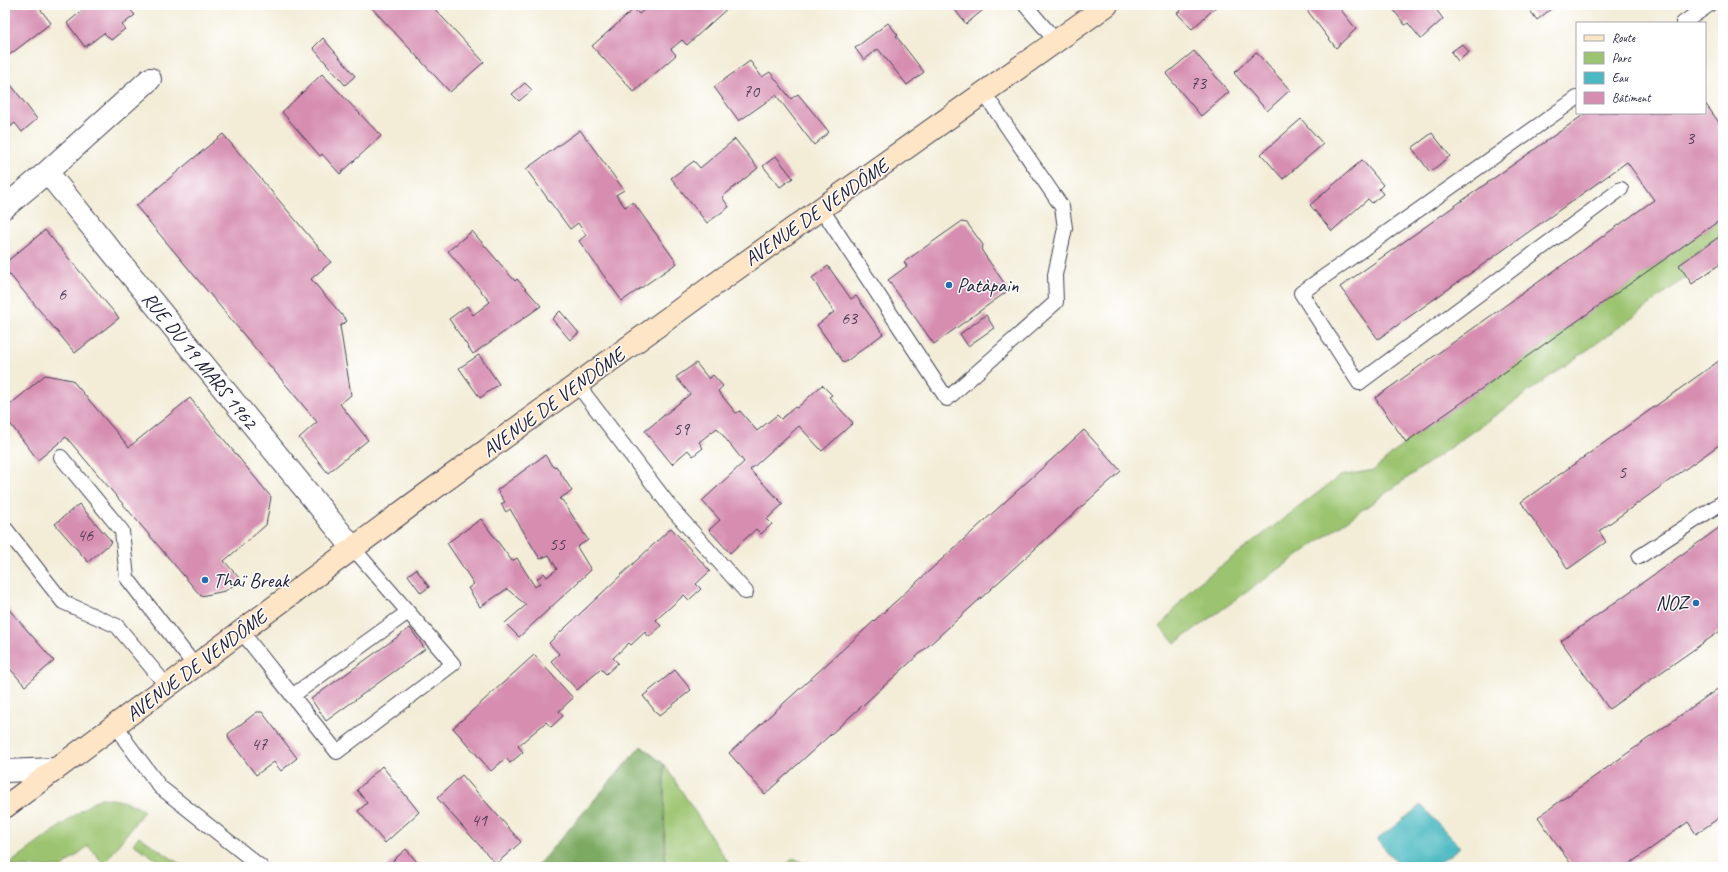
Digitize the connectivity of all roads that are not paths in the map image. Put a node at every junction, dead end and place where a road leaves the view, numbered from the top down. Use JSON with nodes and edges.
{"nodes":[{"id":1,"x":1026,"y":5,"type":"edge"},
{"id":2,"x":1107,"y":5,"type":"edge"},
{"id":3,"x":1709,"y":5,"type":"edge"},
{"id":4,"x":1684,"y":22,"type":"edge"},
{"id":5,"x":1056,"y":41,"type":"junction"},
{"id":6,"x":150,"y":79,"type":"dead end"},
{"id":7,"x":984,"y":93,"type":"junction"},
{"id":8,"x":1576,"y":99,"type":"edge"},
{"id":9,"x":47,"y":172,"type":"junction"},
{"id":10,"x":1621,"y":189,"type":"dead end"},
{"id":11,"x":5,"y":207,"type":"edge"},
{"id":12,"x":821,"y":208,"type":"junction"},
{"id":13,"x":577,"y":384,"type":"junction"},
{"id":14,"x":61,"y":457,"type":"dead end"},
{"id":15,"x":1723,"y":502,"type":"edge"},
{"id":16,"x":5,"y":528,"type":"edge"},
{"id":17,"x":353,"y":548,"type":"junction"},
{"id":18,"x":1639,"y":557,"type":"dead end"},
{"id":19,"x":746,"y":592,"type":"dead end"},
{"id":20,"x":408,"y":612,"type":"junction"},
{"id":21,"x":241,"y":631,"type":"junction"},
{"id":22,"x":195,"y":666,"type":"junction"},
{"id":23,"x":167,"y":686,"type":"junction"},
{"id":24,"x":292,"y":696,"type":"junction"},
{"id":25,"x":117,"y":723,"type":"junction"},
{"id":26,"x":55,"y":769,"type":"junction"},
{"id":27,"x":5,"y":771,"type":"edge"},
{"id":28,"x":5,"y":807,"type":"edge"},
{"id":29,"x":252,"y":864,"type":"edge"}],
"edges":[{"from":1,"to":5,"type":"lane"},
{"from":2,"to":5,"type":"main road","name":"AVENUE DE VENDÔME"},
{"from":3,"to":4,"type":"lane"},
{"from":5,"to":7,"type":"main road","name":"AVENUE DE VENDÔME"},
{"from":6,"to":9,"type":"street"},
{"from":7,"to":12,"type":"main road","name":"AVENUE DE VENDÔME"},
{"from":7,"to":12,"type":"lane"},
{"from":8,"to":10,"type":"lane"},
{"from":9,"to":11,"type":"street"},
{"from":9,"to":17,"type":"street","name":"RUE DU 19 MARS 1962"},
{"from":12,"to":13,"type":"main road","name":"AVENUE DE VENDÔME"},
{"from":13,"to":17,"type":"main road","name":"AVENUE DE VENDÔME"},
{"from":13,"to":19,"type":"lane"},
{"from":14,"to":22,"type":"lane"},
{"from":15,"to":18,"type":"lane"},
{"from":16,"to":23,"type":"lane"},
{"from":17,"to":20,"type":"lane"},
{"from":17,"to":21,"type":"main road","name":"AVENUE DE VENDÔME"},
{"from":20,"to":24,"type":"lane"},
{"from":20,"to":24,"type":"lane"},
{"from":21,"to":22,"type":"main road","name":"AVENUE DE VENDÔME"},
{"from":21,"to":24,"type":"lane"},
{"from":22,"to":23,"type":"main road","name":"AVENUE DE VENDÔME"},
{"from":23,"to":25,"type":"main road","name":"AVENUE DE VENDÔME"},
{"from":25,"to":26,"type":"main road","name":"AVENUE DE VENDÔME"},
{"from":25,"to":29,"type":"lane"},
{"from":26,"to":27,"type":"street"},
{"from":26,"to":28,"type":"main road","name":"AVENUE DE VENDÔME"}]}
